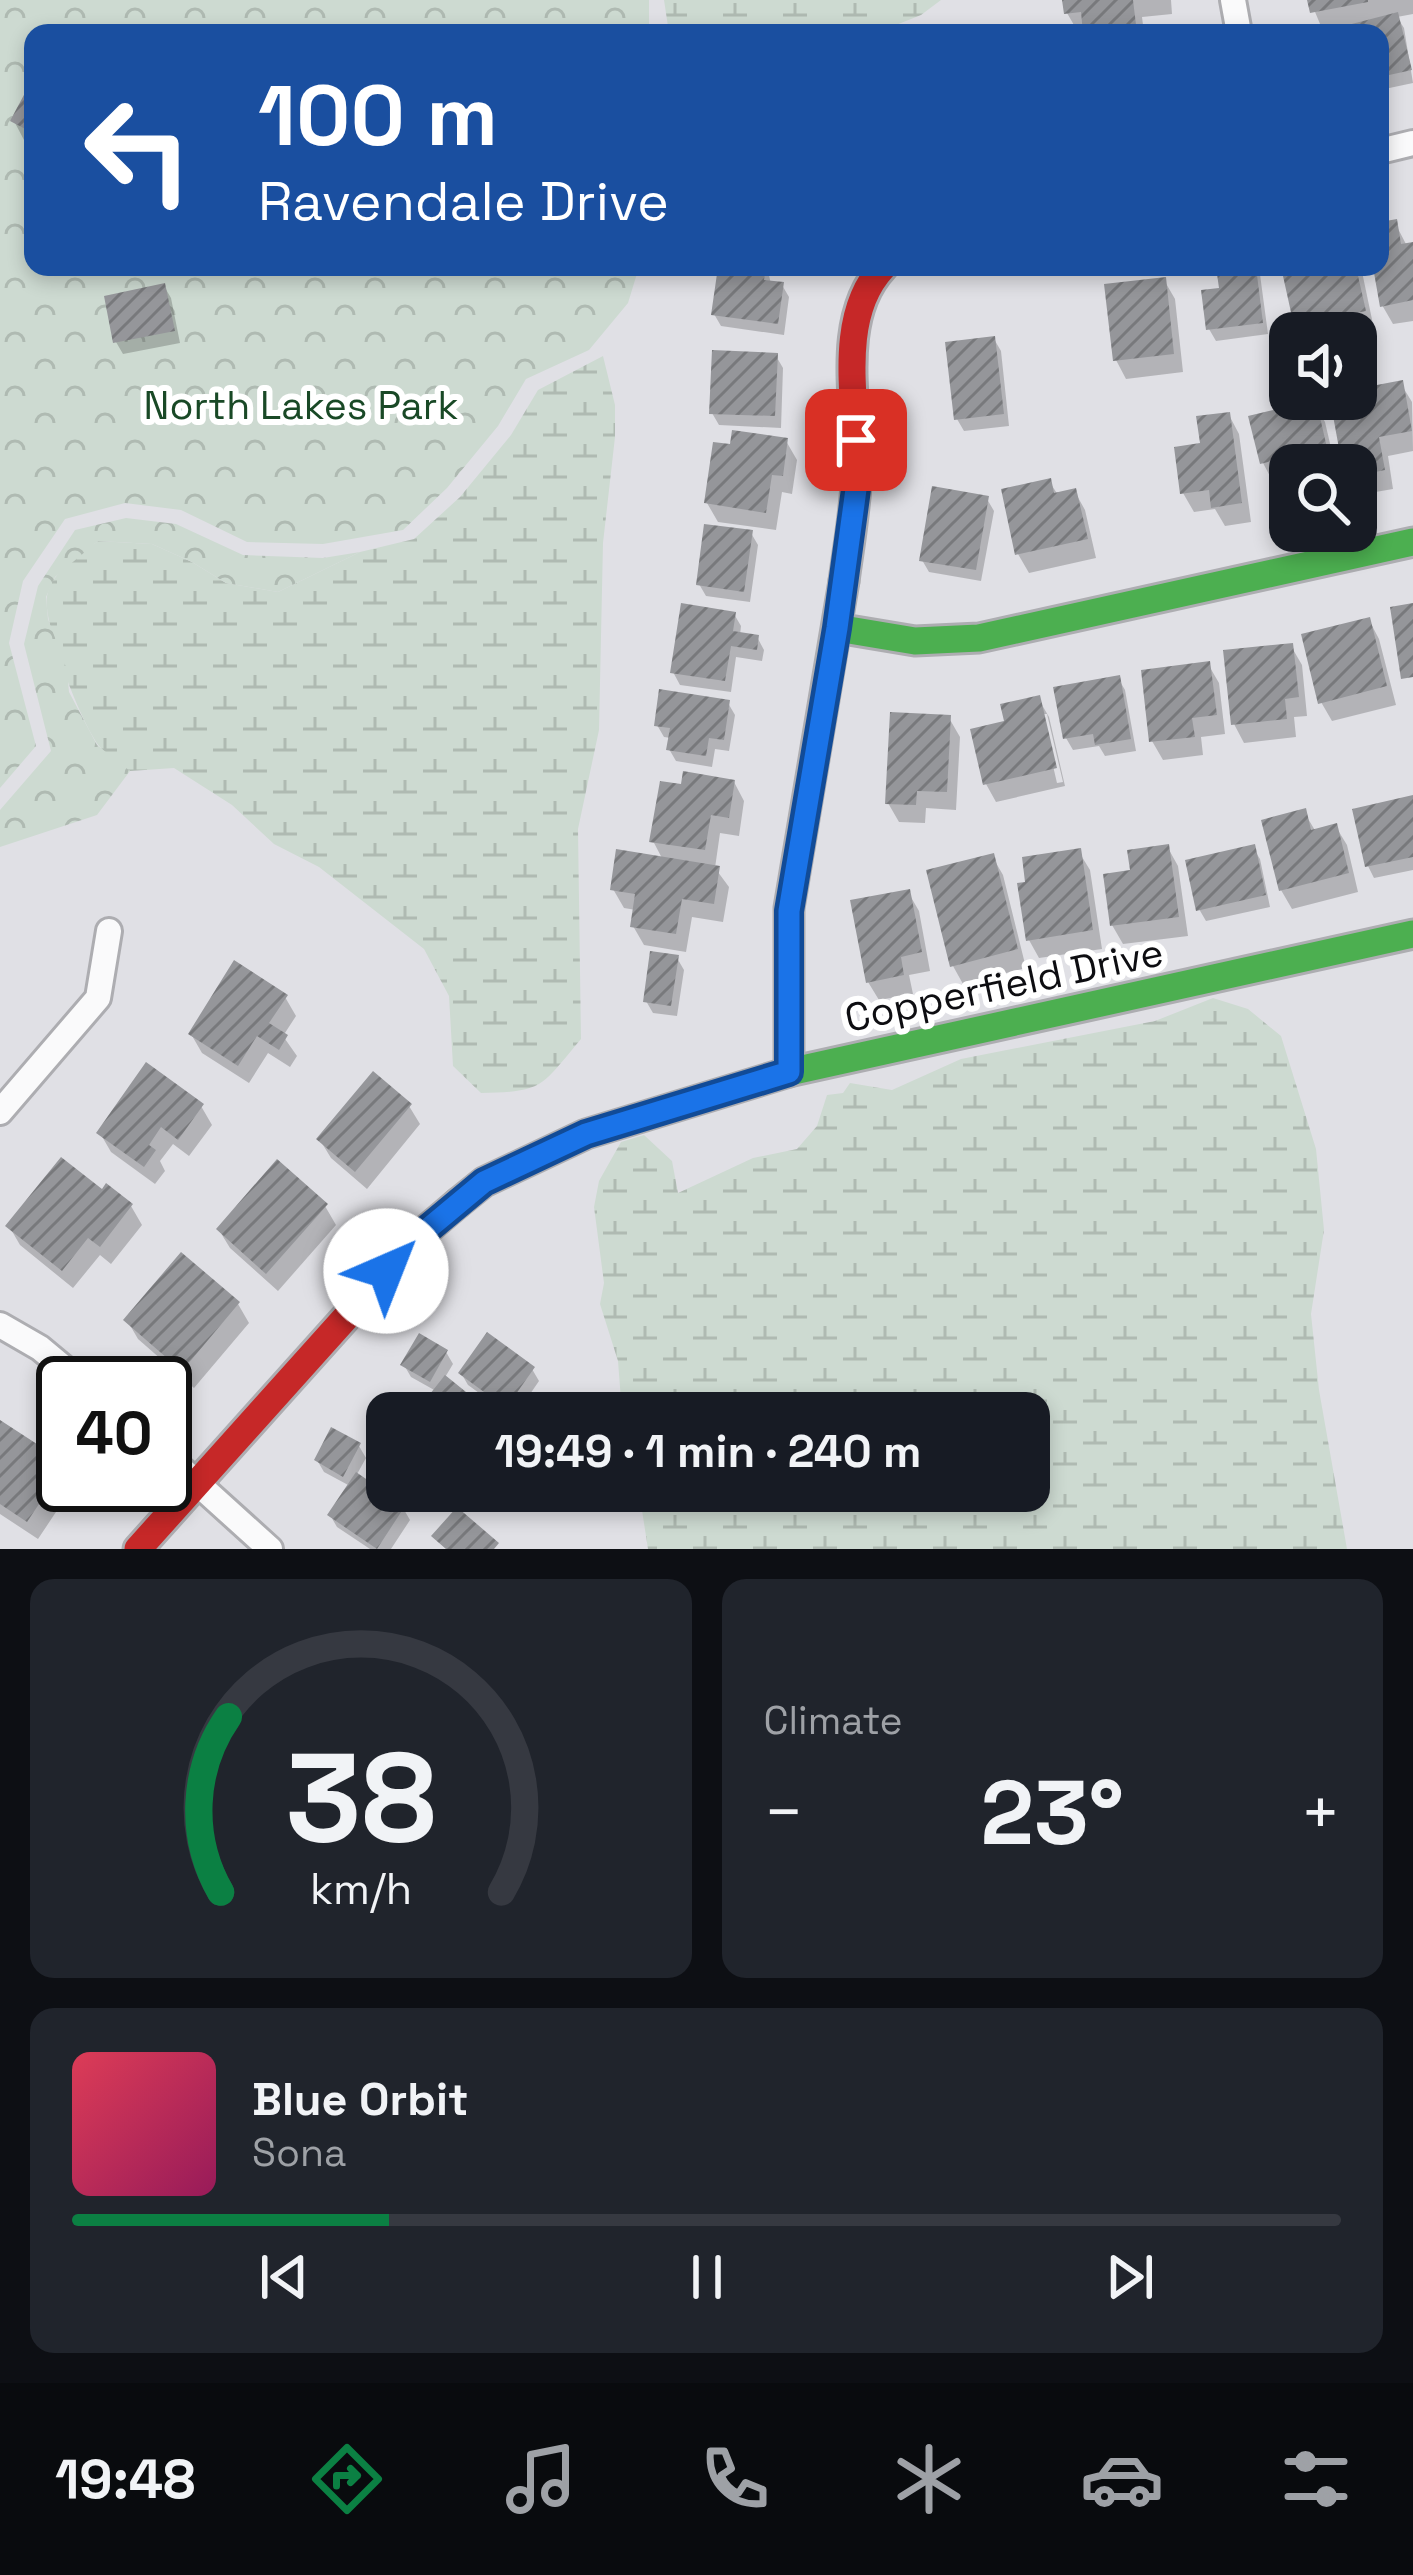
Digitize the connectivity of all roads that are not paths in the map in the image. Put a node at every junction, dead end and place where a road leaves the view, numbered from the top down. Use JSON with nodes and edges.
{"nodes":[{"id":1,"x":873,"y":276,"type":"edge"},
{"id":2,"x":1413,"y":542,"type":"edge"},
{"id":3,"x":837,"y":628,"type":"junction"},
{"id":4,"x":109,"y":931,"type":"dead end"},
{"id":5,"x":1413,"y":934,"type":"edge"},
{"id":6,"x":789,"y":1072,"type":"junction"},
{"id":7,"x":0,"y":1112,"type":"edge"},
{"id":8,"x":0,"y":1325,"type":"edge"},
{"id":9,"x":50,"y":1356,"type":"edge"},
{"id":10,"x":192,"y":1477,"type":"edge"},
{"id":11,"x":197,"y":1481,"type":"junction"},
{"id":12,"x":138,"y":1549,"type":"edge"},
{"id":13,"x":270,"y":1549,"type":"edge"}],
"edges":[{"from":1,"to":3,"type":"street"},
{"from":2,"to":3,"type":"street"},
{"from":3,"to":6,"type":"street"},
{"from":4,"to":7,"type":"street"},
{"from":5,"to":6,"type":"street","name":"Copperfield Drive"},
{"from":6,"to":11,"type":"street","name":"Copperfield Drive"},
{"from":8,"to":9,"type":"street"},
{"from":10,"to":11,"type":"street"},
{"from":11,"to":12,"type":"street","name":"Copperfield Drive"},
{"from":11,"to":13,"type":"street"}]}
